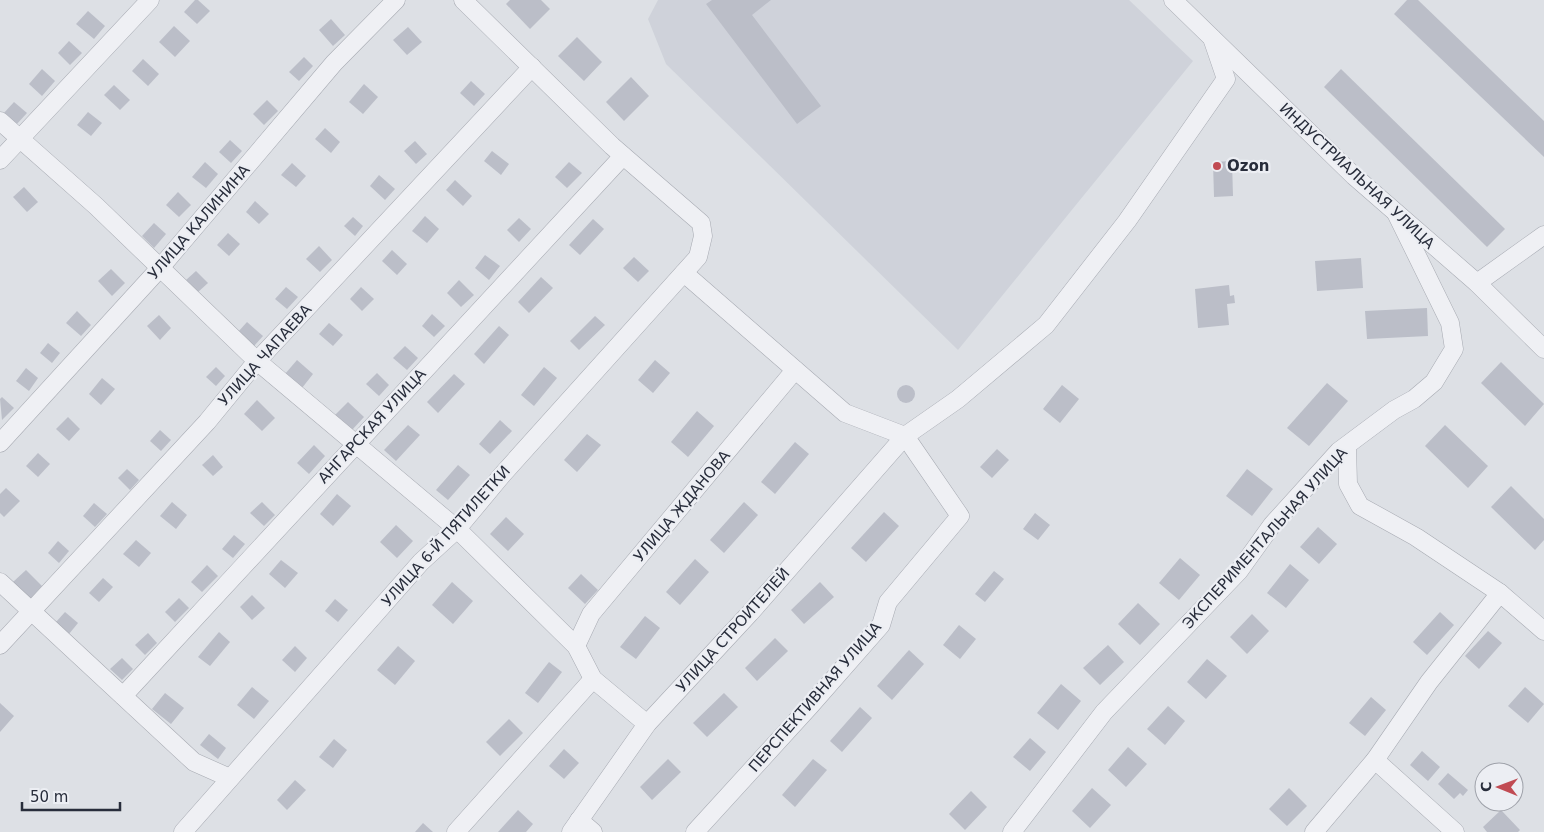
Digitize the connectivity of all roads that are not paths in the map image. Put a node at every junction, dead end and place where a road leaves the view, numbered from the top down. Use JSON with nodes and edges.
{"nodes":[{"id":1,"x":150,"y":0,"type":"edge"},
{"id":2,"x":396,"y":0,"type":"edge"},
{"id":3,"x":463,"y":0,"type":"edge"},
{"id":4,"x":1173,"y":0,"type":"edge"},
{"id":5,"x":1212,"y":38,"type":"junction"},
{"id":6,"x":532,"y":67,"type":"junction"},
{"id":7,"x":0,"y":121,"type":"edge"},
{"id":8,"x":20,"y":138,"type":"junction"},
{"id":9,"x":623,"y":156,"type":"junction"},
{"id":10,"x":0,"y":160,"type":"edge"},
{"id":11,"x":1396,"y":213,"type":"junction"},
{"id":12,"x":1544,"y":235,"type":"edge"},
{"id":13,"x":160,"y":268,"type":"junction"},
{"id":14,"x":684,"y":273,"type":"junction"},
{"id":15,"x":1476,"y":283,"type":"junction"},
{"id":16,"x":1544,"y":349,"type":"edge"},
{"id":17,"x":257,"y":361,"type":"junction"},
{"id":18,"x":795,"y":370,"type":"junction"},
{"id":19,"x":905,"y":436,"type":"junction"},
{"id":20,"x":0,"y":443,"type":"edge"},
{"id":21,"x":356,"y":444,"type":"junction"},
{"id":22,"x":1346,"y":446,"type":"junction"},
{"id":23,"x":456,"y":529,"type":"junction"},
{"id":24,"x":0,"y":582,"type":"edge"},
{"id":25,"x":1500,"y":593,"type":"junction"},
{"id":26,"x":30,"y":610,"type":"junction"},
{"id":27,"x":1544,"y":631,"type":"edge"},
{"id":28,"x":0,"y":645,"type":"edge"},
{"id":29,"x":576,"y":646,"type":"junction"},
{"id":30,"x":593,"y":679,"type":"junction"},
{"id":31,"x":123,"y":696,"type":"junction"},
{"id":32,"x":648,"y":724,"type":"junction"},
{"id":33,"x":1374,"y":760,"type":"junction"},
{"id":34,"x":230,"y":778,"type":"junction"},
{"id":35,"x":575,"y":826,"type":"edge"},
{"id":36,"x":183,"y":832,"type":"edge"},
{"id":37,"x":456,"y":832,"type":"edge"},
{"id":38,"x":593,"y":832,"type":"edge"},
{"id":39,"x":695,"y":832,"type":"edge"},
{"id":40,"x":1012,"y":832,"type":"edge"},
{"id":41,"x":1314,"y":832,"type":"edge"},
{"id":42,"x":1455,"y":832,"type":"edge"}],
"edges":[{"from":1,"to":8,"type":"street"},
{"from":2,"to":13,"type":"street","name":"УЛИЦА КАЛИНИНА"},
{"from":3,"to":6,"type":"street"},
{"from":4,"to":5,"type":"street","name":"ИНДУСТРИАЛЬНАЯ УЛИЦА"},
{"from":5,"to":11,"type":"street","name":"ИНДУСТРИАЛЬНАЯ УЛИЦА"},
{"from":5,"to":19,"type":"street","name":"УЛИЦА СТРОИТЕЛЕЙ"},
{"from":6,"to":9,"type":"street"},
{"from":6,"to":17,"type":"street","name":"УЛИЦА ЧАПАЕВА"},
{"from":7,"to":8,"type":"street"},
{"from":8,"to":10,"type":"street"},
{"from":8,"to":13,"type":"street"},
{"from":9,"to":14,"type":"street","name":"УЛИЦА 6-Й ПЯТИЛЕТКИ"},
{"from":9,"to":21,"type":"street","name":"АНГАРСКАЯ УЛИЦА"},
{"from":11,"to":15,"type":"street","name":"ИНДУСТРИАЛЬНАЯ УЛИЦА"},
{"from":11,"to":22,"type":"street","name":"ЭКСПЕРИМЕНТАЛЬНАЯ УЛИЦА"},
{"from":12,"to":15,"type":"street"},
{"from":13,"to":17,"type":"street"},
{"from":13,"to":20,"type":"street","name":"УЛИЦА КАЛИНИНА"},
{"from":14,"to":18,"type":"street"},
{"from":14,"to":23,"type":"street","name":"УЛИЦА 6-Й ПЯТИЛЕТКИ"},
{"from":15,"to":16,"type":"street","name":"ИНДУСТРИАЛЬНАЯ УЛИЦА"},
{"from":17,"to":21,"type":"street"},
{"from":17,"to":26,"type":"street","name":"УЛИЦА ЧАПАЕВА"},
{"from":18,"to":19,"type":"street"},
{"from":18,"to":29,"type":"street","name":"УЛИЦА ЖДАНОВА"},
{"from":19,"to":32,"type":"street","name":"УЛИЦА СТРОИТЕЛЕЙ"},
{"from":19,"to":39,"type":"street","name":"ПЕРСПЕКТИВНАЯ УЛИЦА"},
{"from":21,"to":23,"type":"street"},
{"from":21,"to":31,"type":"street","name":"АНГАРСКАЯ УЛИЦА"},
{"from":22,"to":25,"type":"street"},
{"from":22,"to":40,"type":"street","name":"ЭКСПЕРИМЕНТАЛЬНАЯ УЛИЦА"},
{"from":23,"to":29,"type":"street"},
{"from":23,"to":34,"type":"street","name":"УЛИЦА 6-Й ПЯТИЛЕТКИ"},
{"from":24,"to":26,"type":"street"},
{"from":25,"to":27,"type":"street"},
{"from":25,"to":33,"type":"street"},
{"from":26,"to":28,"type":"street","name":"УЛИЦА ЧАПАЕВА"},
{"from":26,"to":31,"type":"street"},
{"from":29,"to":30,"type":"street"},
{"from":30,"to":32,"type":"street"},
{"from":30,"to":37,"type":"street"},
{"from":31,"to":34,"type":"street"},
{"from":32,"to":35,"type":"street","name":"УЛИЦА СТРОИТЕЛЕЙ"},
{"from":33,"to":41,"type":"street"},
{"from":33,"to":42,"type":"street"},
{"from":34,"to":36,"type":"street","name":"УЛИЦА 6-Й ПЯТИЛЕТКИ"},
{"from":35,"to":38,"type":"street"}]}
